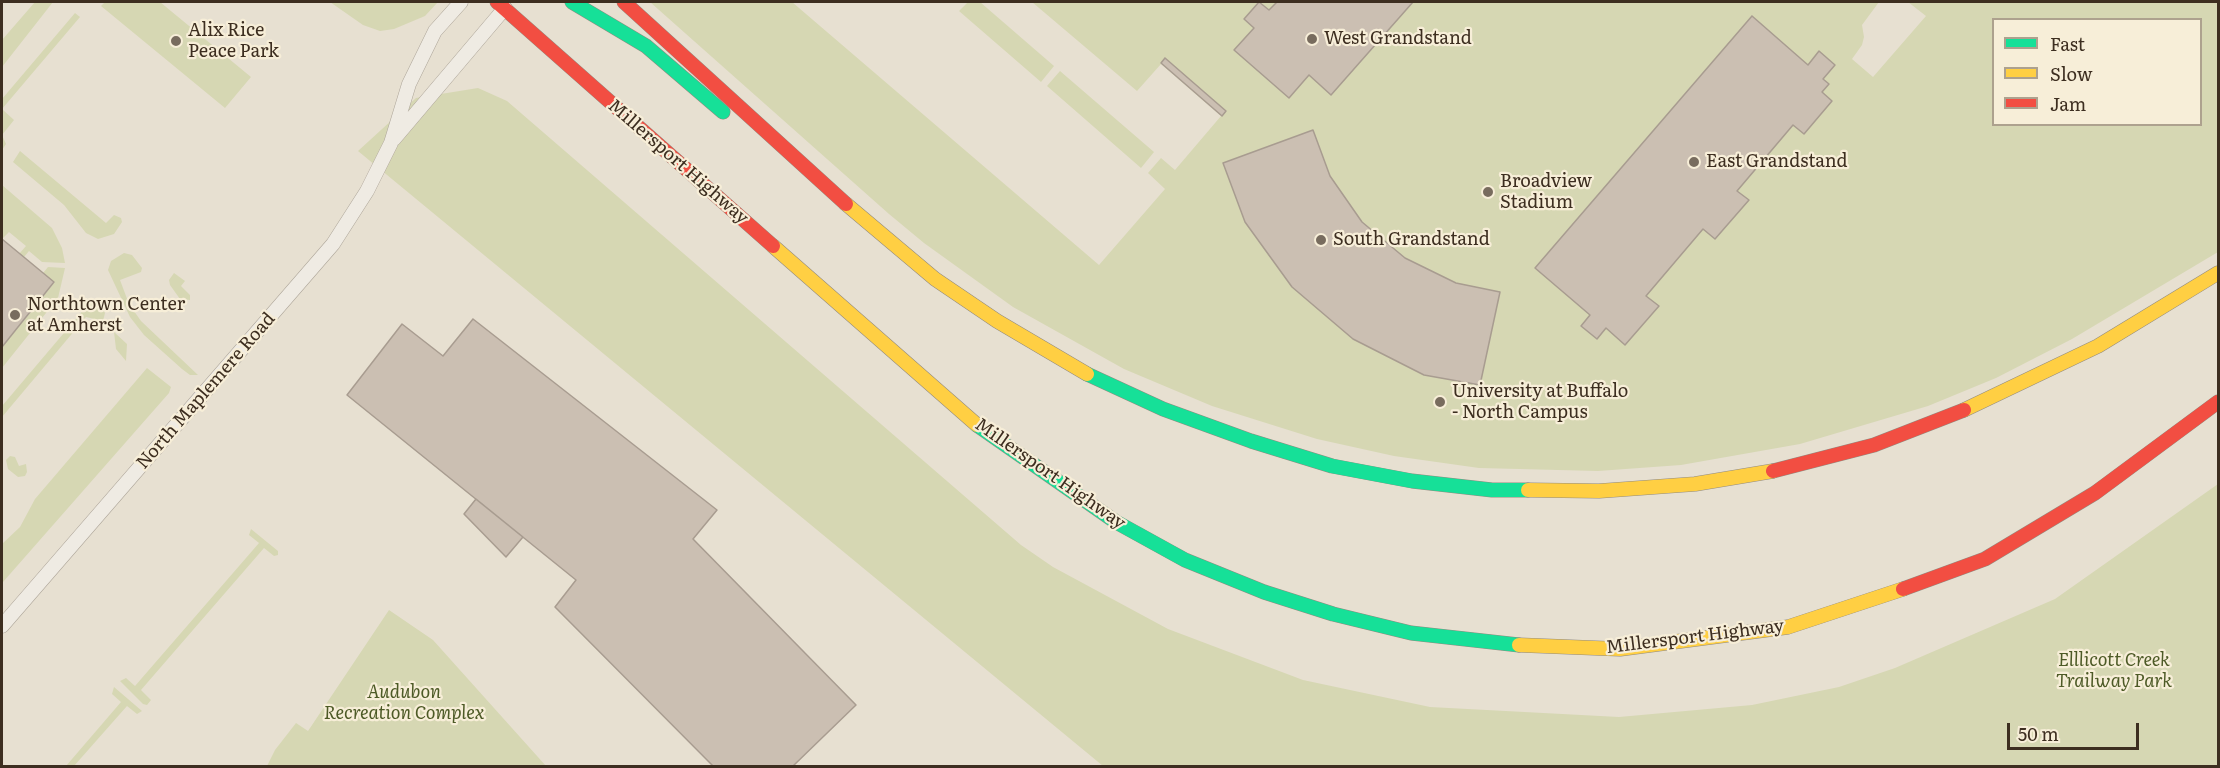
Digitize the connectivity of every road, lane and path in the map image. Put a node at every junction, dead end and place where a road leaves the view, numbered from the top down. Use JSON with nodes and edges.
{"nodes":[{"id":1,"x":461,"y":2,"type":"edge"},
{"id":2,"x":572,"y":2,"type":"edge"},
{"id":3,"x":624,"y":2,"type":"edge"},
{"id":4,"x":501,"y":5,"type":"edge"},
{"id":5,"x":391,"y":143,"type":"junction"},
{"id":6,"x":783,"y":149,"type":"junction"},
{"id":7,"x":2218,"y":273,"type":"edge"},
{"id":8,"x":2218,"y":402,"type":"edge"},
{"id":9,"x":2,"y":626,"type":"edge"}],
"edges":[{"from":1,"to":5,"type":"street","name":"North Maplemere Road"},
{"from":2,"to":6,"type":"main road"},
{"from":3,"to":6,"type":"main road"},
{"from":4,"to":5,"type":"street","name":"North Maplemere Road"},
{"from":4,"to":8,"type":"main road","name":"Millersport Highway"},
{"from":5,"to":9,"type":"street","name":"North Maplemere Road"},
{"from":6,"to":7,"type":"main road"}]}
